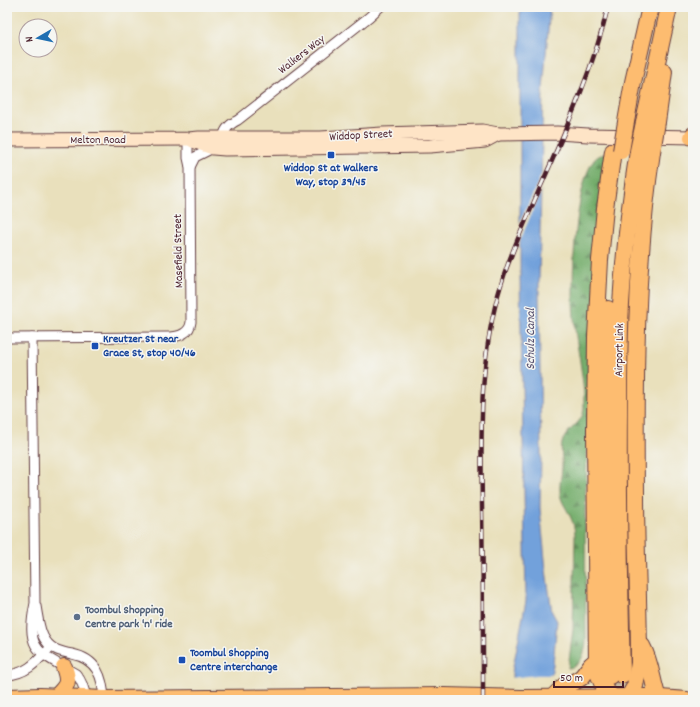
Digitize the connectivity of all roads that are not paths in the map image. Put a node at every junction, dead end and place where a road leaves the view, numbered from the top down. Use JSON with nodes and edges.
{"nodes":[{"id":1,"x":380,"y":7,"type":"edge"},
{"id":2,"x":650,"y":7,"type":"edge"},
{"id":3,"x":669,"y":7,"type":"edge"},
{"id":4,"x":693,"y":137,"type":"edge"},
{"id":5,"x":188,"y":139,"type":"junction"},
{"id":6,"x":7,"y":140,"type":"edge"},
{"id":7,"x":224,"y":143,"type":"junction"},
{"id":8,"x":617,"y":151,"type":"junction"},
{"id":9,"x":645,"y":152,"type":"junction"},
{"id":10,"x":190,"y":167,"type":"junction"},
{"id":11,"x":7,"y":338,"type":"edge"},
{"id":12,"x":32,"y":338,"type":"junction"},
{"id":13,"x":35,"y":603,"type":"junction"},
{"id":14,"x":638,"y":640,"type":"junction"},
{"id":15,"x":51,"y":647,"type":"junction"},
{"id":16,"x":44,"y":655,"type":"junction"},
{"id":17,"x":597,"y":660,"type":"junction"},
{"id":18,"x":64,"y":668,"type":"junction"},
{"id":19,"x":7,"y":675,"type":"edge"},
{"id":20,"x":7,"y":697,"type":"edge"},
{"id":21,"x":56,"y":697,"type":"junction"},
{"id":22,"x":552,"y":698,"type":"junction"},
{"id":23,"x":658,"y":698,"type":"junction"},
{"id":24,"x":86,"y":699,"type":"edge"},
{"id":25,"x":620,"y":699,"type":"edge"},
{"id":26,"x":104,"y":700,"type":"edge"},
{"id":27,"x":687,"y":700,"type":"edge"}],
"edges":[{"from":1,"to":7,"type":"street","name":"Walkers Way"},
{"from":2,"to":8,"type":"highway"},
{"from":3,"to":9,"type":"highway","name":"Airport Link","bridge":true},
{"from":4,"to":7,"type":"street","name":"Widdop Street"},
{"from":5,"to":6,"type":"street","name":"Melton Road"},
{"from":5,"to":7,"type":"street","name":"Melton Road"},
{"from":5,"to":10,"type":"street","name":"Masefield Street"},
{"from":7,"to":10,"type":"street"},
{"from":8,"to":9,"type":"highway","name":"Airport Link"},
{"from":8,"to":17,"type":"highway"},
{"from":9,"to":14,"type":"highway"},
{"from":10,"to":12,"type":"street","name":"Masefield Street"},
{"from":11,"to":12,"type":"street"},
{"from":12,"to":13,"type":"street"},
{"from":13,"to":15,"type":"street"},
{"from":13,"to":16,"type":"street"},
{"from":14,"to":23,"type":"highway"},
{"from":14,"to":25,"type":"highway"},
{"from":15,"to":16,"type":"street"},
{"from":15,"to":26,"type":"street"},
{"from":16,"to":18,"type":"street"},
{"from":16,"to":19,"type":"street"},
{"from":17,"to":22,"type":"highway"},
{"from":17,"to":25,"type":"highway"},
{"from":18,"to":21,"type":"highway"},
{"from":18,"to":24,"type":"street"},
{"from":20,"to":21,"type":"highway"},
{"from":21,"to":24,"type":"highway"},
{"from":22,"to":25,"type":"highway"},
{"from":22,"to":26,"type":"highway"},
{"from":23,"to":25,"type":"highway"},
{"from":23,"to":27,"type":"highway"},
{"from":24,"to":26,"type":"highway"}]}
